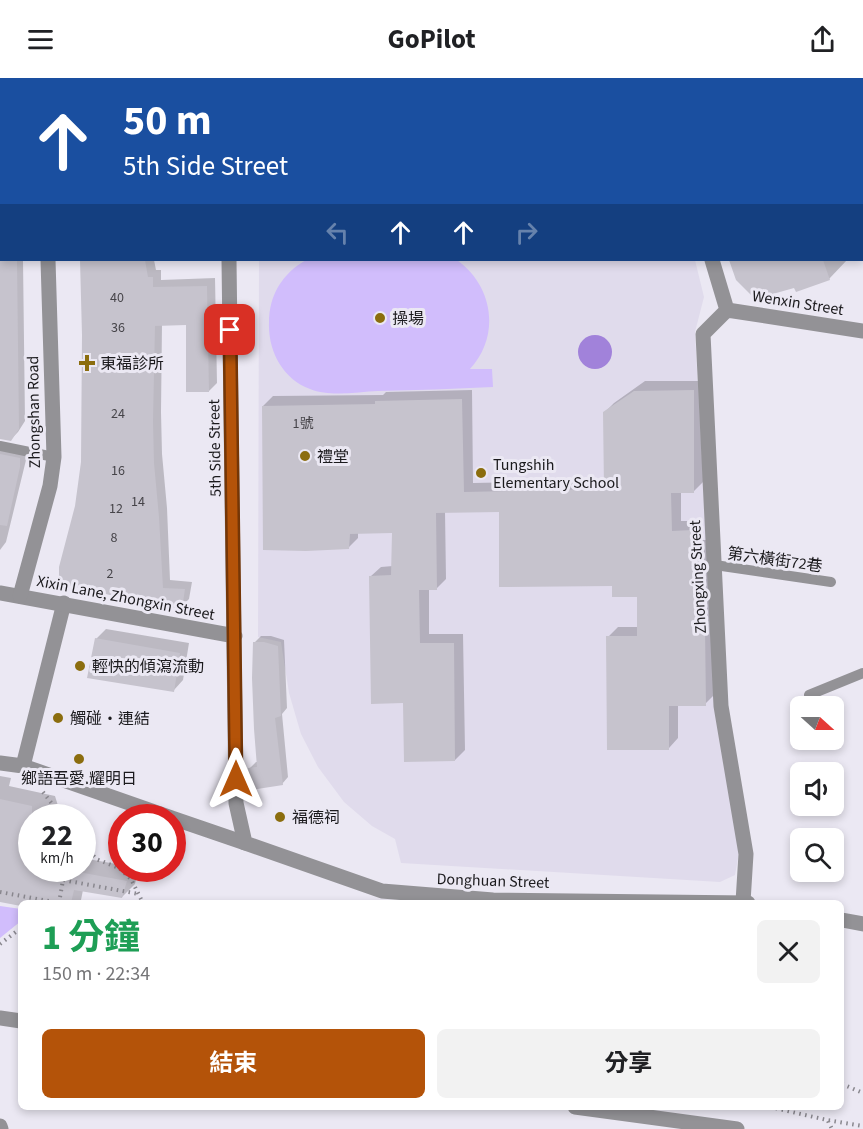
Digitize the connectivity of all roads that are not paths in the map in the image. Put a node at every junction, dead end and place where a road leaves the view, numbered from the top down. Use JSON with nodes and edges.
{"nodes":[{"id":1,"x":48,"y":261,"type":"edge"},
{"id":2,"x":229,"y":261,"type":"edge"},
{"id":3,"x":712,"y":261,"type":"edge"},
{"id":4,"x":727,"y":310,"type":"junction"},
{"id":5,"x":863,"y":331,"type":"edge"},
{"id":6,"x":0,"y":446,"type":"edge"},
{"id":7,"x":54,"y":457,"type":"junction"},
{"id":8,"x":715,"y":565,"type":"junction"},
{"id":9,"x":831,"y":582,"type":"dead end"},
{"id":10,"x":0,"y":593,"type":"edge"},
{"id":11,"x":20,"y":596,"type":"junction"},
{"id":12,"x":64,"y":603,"type":"junction"},
{"id":13,"x":234,"y":636,"type":"junction"},
{"id":14,"x":863,"y":673,"type":"edge"},
{"id":15,"x":809,"y":695,"type":"dead end"},
{"id":16,"x":0,"y":763,"type":"edge"},
{"id":17,"x":23,"y":766,"type":"junction"},
{"id":18,"x":132,"y":804,"type":"edge"},
{"id":19,"x":186,"y":823,"type":"edge"},
{"id":20,"x":245,"y":843,"type":"junction"},
{"id":21,"x":493,"y":900,"type":"edge"},
{"id":22,"x":745,"y":900,"type":"edge"},
{"id":23,"x":844,"y":920,"type":"edge"},
{"id":24,"x":863,"y":924,"type":"edge"},
{"id":25,"x":0,"y":1018,"type":"edge"},
{"id":26,"x":18,"y":1021,"type":"edge"},
{"id":27,"x":597,"y":1110,"type":"edge"},
{"id":28,"x":737,"y":1129,"type":"edge"}],
"edges":[{"from":1,"to":7,"type":"street","name":"Zhongshan Road"},
{"from":2,"to":13,"type":"street","name":"5th Side Street"},
{"from":3,"to":4,"type":"street"},
{"from":4,"to":5,"type":"street","name":"Wenxin Street"},
{"from":4,"to":8,"type":"street","name":"Zhongxing Street"},
{"from":6,"to":7,"type":"lane"},
{"from":7,"to":11,"type":"street","name":"Zhongshan Road"},
{"from":8,"to":9,"type":"lane","name":"第六橫街72巷"},
{"from":8,"to":22,"type":"street","name":"Zhongxing Street"},
{"from":10,"to":11,"type":"street","name":"Xixin Lane, Zhongxin Street"},
{"from":11,"to":12,"type":"street","name":"Xixin Lane, Zhongxin Street"},
{"from":12,"to":13,"type":"street","name":"Xixin Lane, Zhongxin Street"},
{"from":12,"to":17,"type":"street"},
{"from":13,"to":20,"type":"street"},
{"from":14,"to":15,"type":"lane"},
{"from":16,"to":17,"type":"street","name":"Donghuan Street"},
{"from":17,"to":18,"type":"street","name":"Donghuan Street"},
{"from":19,"to":20,"type":"street","name":"Donghuan Street"},
{"from":20,"to":21,"type":"street","name":"Donghuan Street"},
{"from":23,"to":24,"type":"street"},
{"from":25,"to":26,"type":"street"},
{"from":27,"to":28,"type":"street"}]}
